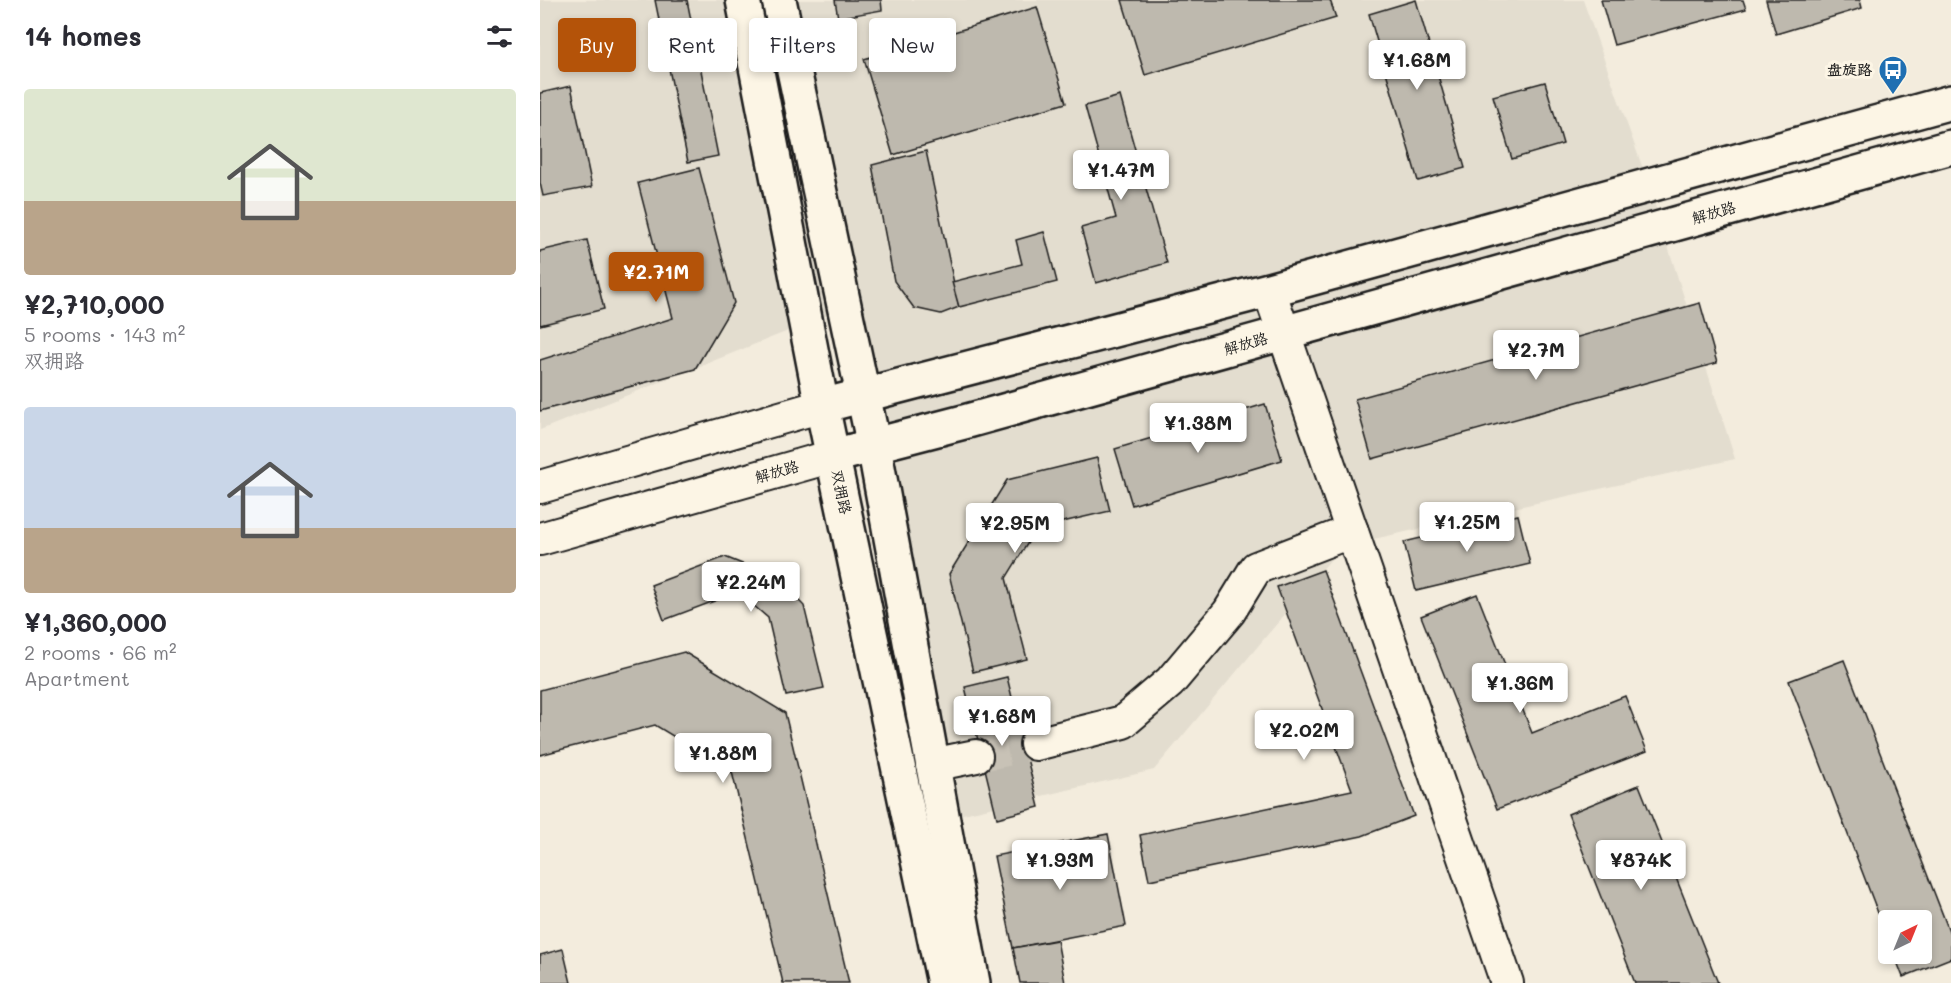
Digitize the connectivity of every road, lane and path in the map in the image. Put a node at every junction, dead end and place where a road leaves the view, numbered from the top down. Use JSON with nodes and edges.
{"nodes":[{"id":1,"x":743,"y":0,"type":"edge"},
{"id":2,"x":779,"y":0,"type":"edge"},
{"id":3,"x":1951,"y":102,"type":"edge"},
{"id":4,"x":1951,"y":147,"type":"edge"},
{"id":5,"x":1269,"y":290,"type":"junction"},
{"id":6,"x":1284,"y":333,"type":"junction"},
{"id":7,"x":862,"y":396,"type":"junction"},
{"id":8,"x":822,"y":406,"type":"junction"},
{"id":9,"x":874,"y":446,"type":"junction"},
{"id":10,"x":833,"y":456,"type":"junction"},
{"id":11,"x":540,"y":487,"type":"edge"},
{"id":12,"x":1352,"y":531,"type":"junction"},
{"id":13,"x":540,"y":539,"type":"edge"},
{"id":14,"x":1036,"y":744,"type":"tunnel mouth"},
{"id":15,"x":975,"y":756,"type":"tunnel mouth"},
{"id":16,"x":932,"y":765,"type":"junction"},
{"id":17,"x":944,"y":983,"type":"edge"},
{"id":18,"x":973,"y":983,"type":"edge"},
{"id":19,"x":1507,"y":983,"type":"edge"}],
"edges":[{"from":1,"to":8,"type":"main road","name":"双拥路"},
{"from":2,"to":7,"type":"main road"},
{"from":3,"to":5,"type":"main road"},
{"from":4,"to":6,"type":"main road","name":"解放路"},
{"from":5,"to":6,"type":"street"},
{"from":5,"to":7,"type":"main road"},
{"from":6,"to":9,"type":"main road","name":"解放路"},
{"from":6,"to":12,"type":"street"},
{"from":7,"to":8,"type":"main road"},
{"from":7,"to":9,"type":"main road"},
{"from":8,"to":10,"type":"main road","name":"双拥路"},
{"from":8,"to":11,"type":"street"},
{"from":9,"to":10,"type":"main road","name":"解放路"},
{"from":9,"to":16,"type":"main road"},
{"from":10,"to":13,"type":"street","name":"解放路"},
{"from":10,"to":17,"type":"main road","name":"双拥路"},
{"from":12,"to":14,"type":"street"},
{"from":12,"to":19,"type":"street"},
{"from":15,"to":16,"type":"street"},
{"from":16,"to":18,"type":"main road"}]}
